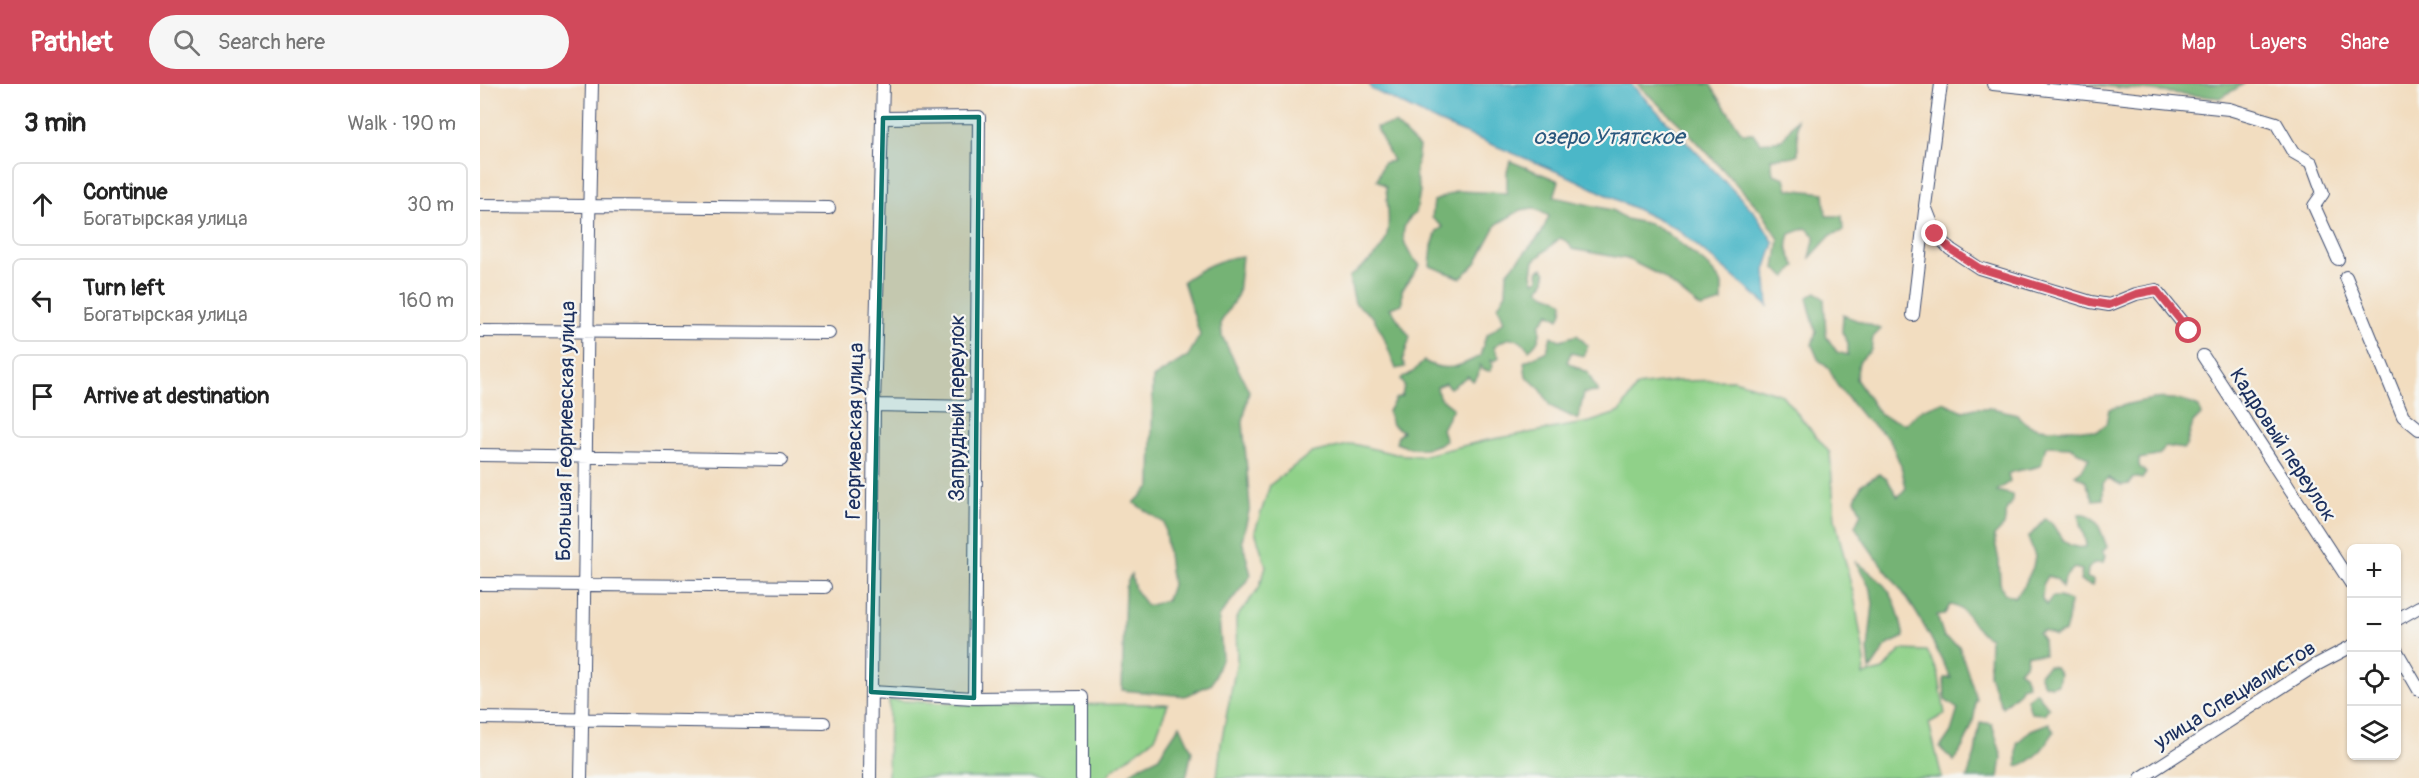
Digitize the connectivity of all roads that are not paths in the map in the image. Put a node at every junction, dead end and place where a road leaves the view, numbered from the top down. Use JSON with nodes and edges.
{"nodes":[{"id":1,"x":592,"y":84,"type":"edge"},
{"id":2,"x":883,"y":84,"type":"edge"},
{"id":3,"x":1941,"y":84,"type":"edge"},
{"id":4,"x":1993,"y":84,"type":"edge"},
{"id":5,"x":883,"y":118,"type":"junction"},
{"id":6,"x":480,"y":205,"type":"edge"},
{"id":7,"x":1925,"y":206,"type":"junction"},
{"id":8,"x":589,"y":207,"type":"junction"},
{"id":9,"x":829,"y":208,"type":"dead end"},
{"id":10,"x":2338,"y":259,"type":"dead end"},
{"id":11,"x":2346,"y":277,"type":"dead end"},
{"id":12,"x":1913,"y":315,"type":"dead end"},
{"id":13,"x":480,"y":331,"type":"edge"},
{"id":14,"x":2189,"y":331,"type":"dead end"},
{"id":15,"x":586,"y":332,"type":"junction"},
{"id":16,"x":829,"y":333,"type":"dead end"},
{"id":17,"x":2203,"y":356,"type":"dead end"},
{"id":18,"x":874,"y":405,"type":"junction"},
{"id":19,"x":976,"y":407,"type":"junction"},
{"id":20,"x":2419,"y":429,"type":"edge"},
{"id":21,"x":480,"y":455,"type":"edge"},
{"id":22,"x":586,"y":457,"type":"junction"},
{"id":23,"x":781,"y":460,"type":"dead end"},
{"id":24,"x":2347,"y":577,"type":"edge"},
{"id":25,"x":480,"y":584,"type":"edge"},
{"id":26,"x":583,"y":584,"type":"junction"},
{"id":27,"x":825,"y":587,"type":"dead end"},
{"id":28,"x":2419,"y":607,"type":"edge"},
{"id":29,"x":2401,"y":618,"type":"edge"},
{"id":30,"x":2347,"y":649,"type":"edge"},
{"id":31,"x":2398,"y":652,"type":"edge"},
{"id":32,"x":2419,"y":690,"type":"edge"},
{"id":33,"x":871,"y":692,"type":"junction"},
{"id":34,"x":974,"y":698,"type":"junction"},
{"id":35,"x":480,"y":718,"type":"edge"},
{"id":36,"x":582,"y":719,"type":"junction"},
{"id":37,"x":824,"y":723,"type":"dead end"},
{"id":38,"x":581,"y":778,"type":"edge"},
{"id":39,"x":870,"y":778,"type":"edge"},
{"id":40,"x":1082,"y":778,"type":"edge"},
{"id":41,"x":2141,"y":778,"type":"edge"}],
"edges":[{"from":1,"to":8,"type":"street","name":"Большая Георгиевская улица"},
{"from":2,"to":5,"type":"street","name":"Георгиевская улица"},
{"from":3,"to":7,"type":"street"},
{"from":4,"to":10,"type":"street"},
{"from":5,"to":18,"type":"street","name":"Георгиевская улица"},
{"from":5,"to":19,"type":"street","name":"Запрудный переулок"},
{"from":6,"to":8,"type":"street"},
{"from":7,"to":12,"type":"street"},
{"from":7,"to":14,"type":"street"},
{"from":8,"to":9,"type":"street"},
{"from":8,"to":15,"type":"street","name":"Большая Георгиевская улица"},
{"from":11,"to":20,"type":"street"},
{"from":13,"to":15,"type":"street"},
{"from":15,"to":16,"type":"street"},
{"from":15,"to":22,"type":"street","name":"Большая Георгиевская улица"},
{"from":17,"to":24,"type":"street","name":"Кадровый переулок"},
{"from":18,"to":19,"type":"street"},
{"from":18,"to":33,"type":"street","name":"Георгиевская улица"},
{"from":19,"to":34,"type":"street","name":"Запрудный переулок"},
{"from":21,"to":22,"type":"street"},
{"from":22,"to":23,"type":"street"},
{"from":22,"to":26,"type":"street","name":"Большая Георгиевская улица"},
{"from":25,"to":26,"type":"street"},
{"from":26,"to":27,"type":"street"},
{"from":26,"to":36,"type":"street","name":"Большая Георгиевская улица"},
{"from":28,"to":29,"type":"street"},
{"from":30,"to":41,"type":"street","name":"улица Специалистов"},
{"from":31,"to":32,"type":"street"},
{"from":33,"to":34,"type":"street"},
{"from":33,"to":39,"type":"street","name":"Георгиевская улица"},
{"from":34,"to":40,"type":"street"},
{"from":35,"to":36,"type":"street"},
{"from":36,"to":37,"type":"street"},
{"from":36,"to":38,"type":"street","name":"Большая Георгиевская улица"}]}
